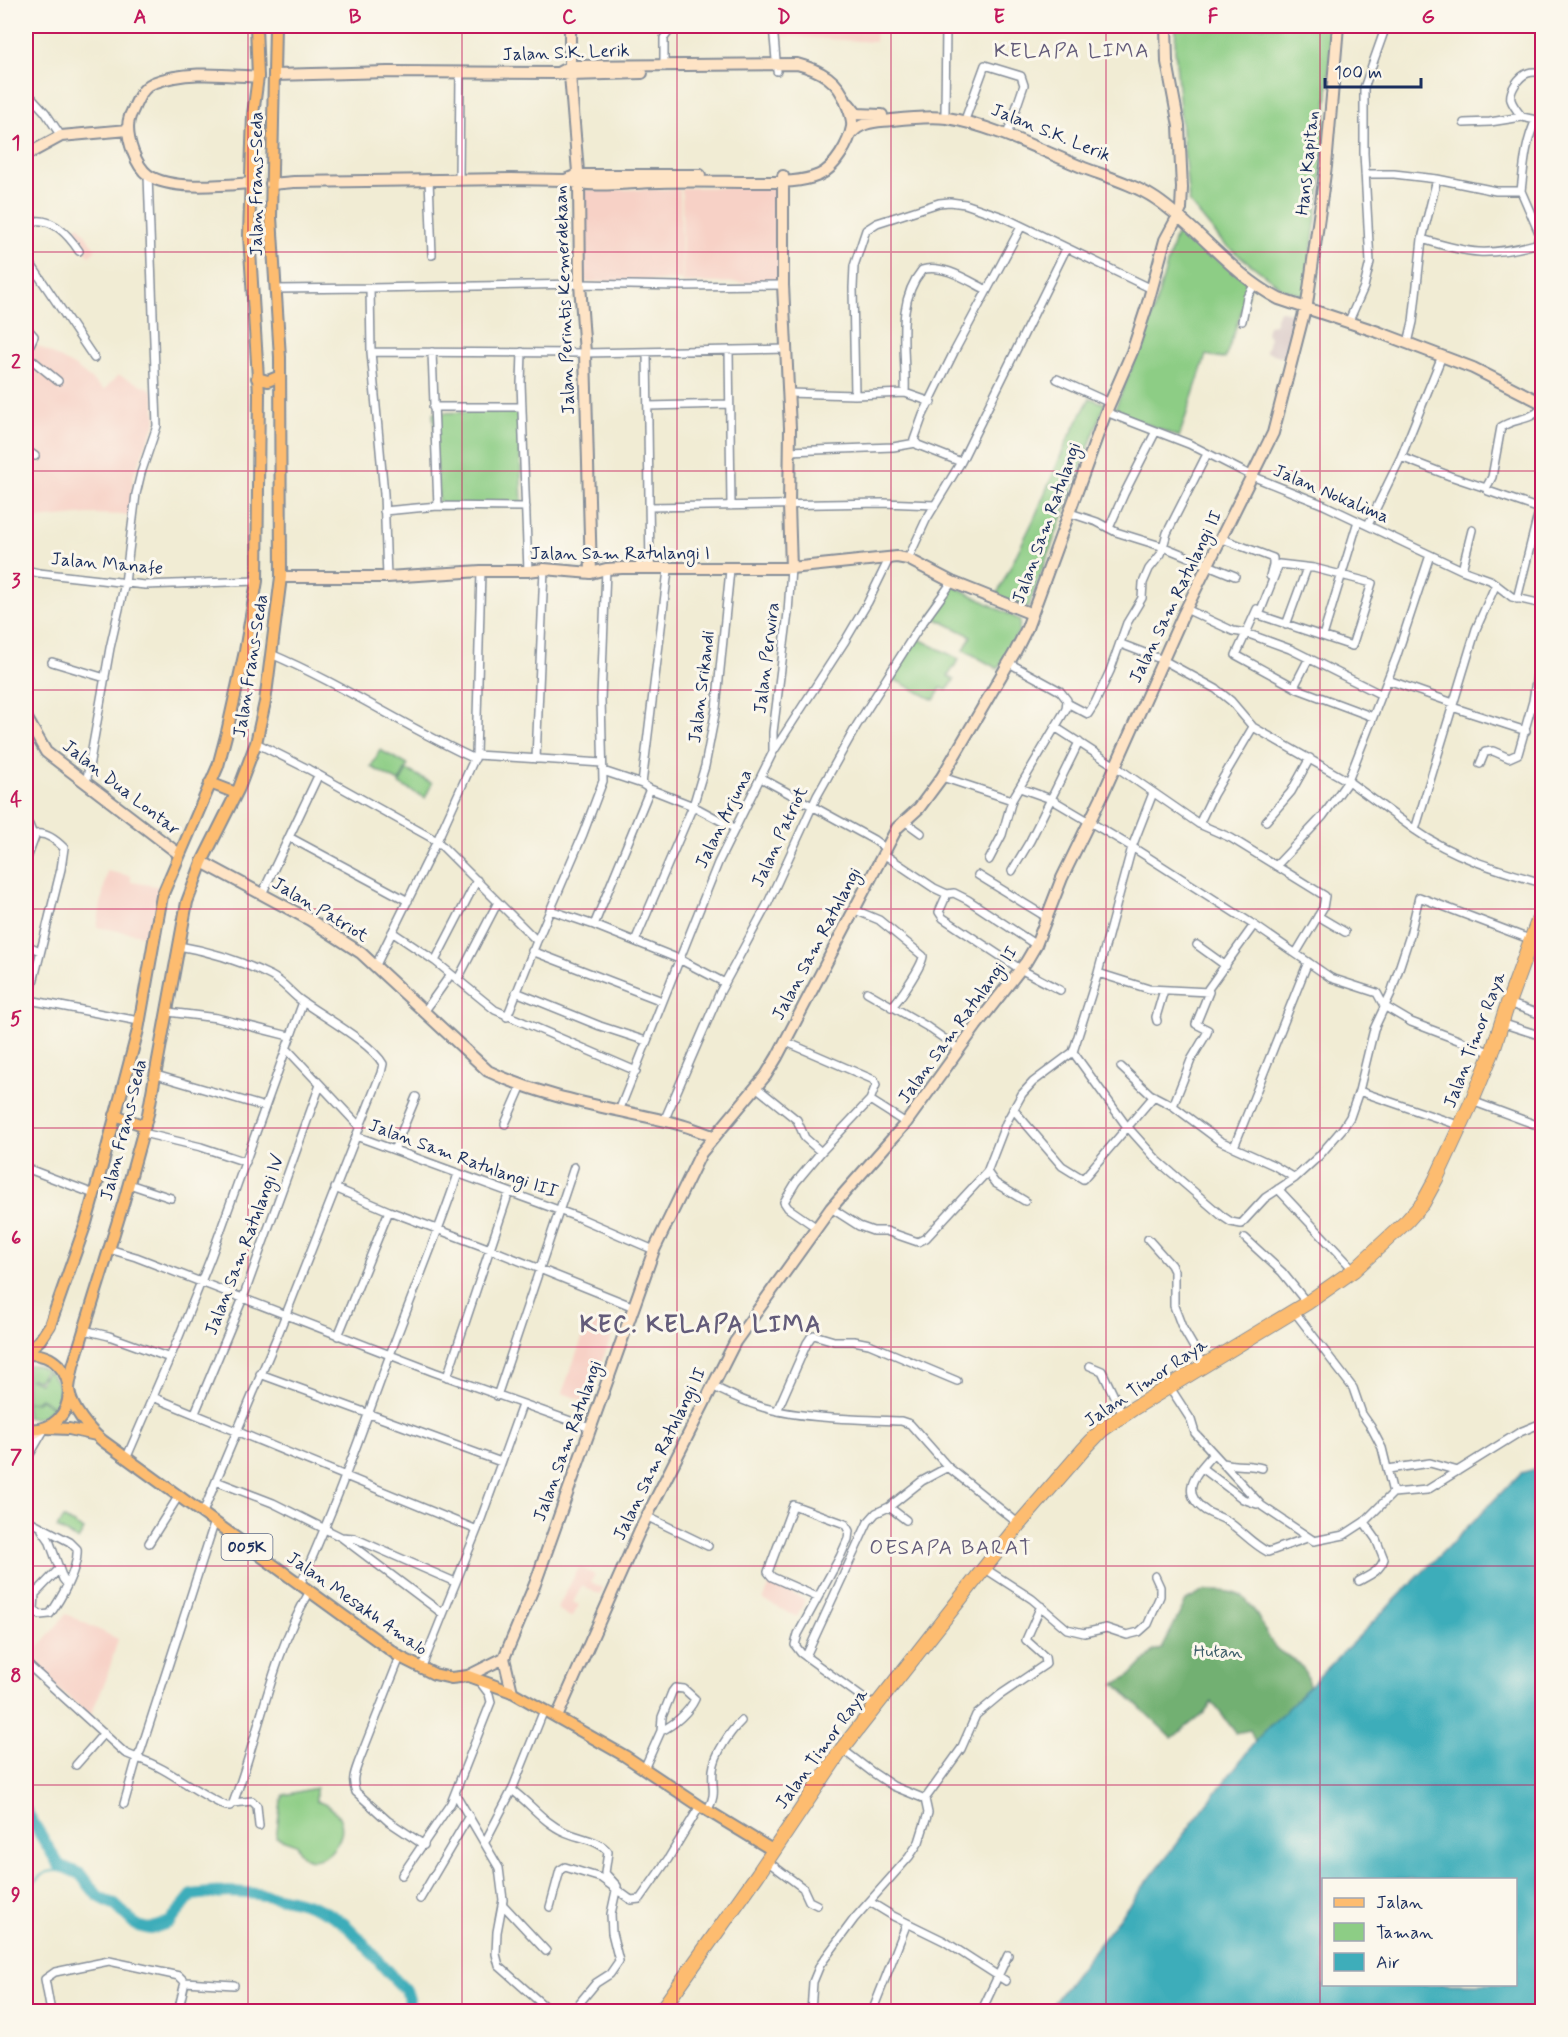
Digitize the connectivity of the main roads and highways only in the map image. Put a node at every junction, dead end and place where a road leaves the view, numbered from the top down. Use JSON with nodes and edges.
{"nodes":[{"id":1,"x":256,"y":26,"type":"edge"},
{"id":2,"x":275,"y":26,"type":"edge"},
{"id":3,"x":570,"y":26,"type":"edge"},
{"id":4,"x":1165,"y":26,"type":"edge"},
{"id":5,"x":1338,"y":26,"type":"edge"},
{"id":6,"x":776,"y":67,"type":"junction"},
{"id":7,"x":571,"y":70,"type":"junction"},
{"id":8,"x":274,"y":75,"type":"junction"},
{"id":9,"x":258,"y":77,"type":"junction"},
{"id":10,"x":845,"y":99,"type":"junction"},
{"id":11,"x":128,"y":130,"type":"junction"},
{"id":12,"x":846,"y":142,"type":"junction"},
{"id":13,"x":26,"y":155,"type":"edge"},
{"id":14,"x":783,"y":178,"type":"junction"},
{"id":15,"x":578,"y":180,"type":"junction"},
{"id":16,"x":251,"y":183,"type":"junction"},
{"id":17,"x":271,"y":184,"type":"junction"},
{"id":18,"x":1173,"y":209,"type":"junction"},
{"id":19,"x":1306,"y":307,"type":"junction"},
{"id":20,"x":279,"y":376,"type":"junction"},
{"id":21,"x":257,"y":378,"type":"junction"},
{"id":22,"x":279,"y":392,"type":"junction"},
{"id":23,"x":259,"y":394,"type":"junction"},
{"id":24,"x":1542,"y":403,"type":"edge"},
{"id":25,"x":791,"y":568,"type":"junction"},
{"id":26,"x":591,"y":573,"type":"junction"},
{"id":27,"x":282,"y":577,"type":"junction"},
{"id":28,"x":1032,"y":614,"type":"junction"},
{"id":29,"x":26,"y":717,"type":"edge"},
{"id":30,"x":210,"y":783,"type":"junction"},
{"id":31,"x":236,"y":794,"type":"junction"},
{"id":32,"x":179,"y":854,"type":"junction"},
{"id":33,"x":202,"y":862,"type":"junction"},
{"id":34,"x":1542,"y":910,"type":"edge"},
{"id":35,"x":115,"y":1115,"type":"junction"},
{"id":36,"x":144,"y":1130,"type":"junction"},
{"id":37,"x":713,"y":1136,"type":"junction"},
{"id":38,"x":26,"y":1353,"type":"edge"},
{"id":39,"x":69,"y":1390,"type":"junction"},
{"id":40,"x":45,"y":1428,"type":"junction"},
{"id":41,"x":26,"y":1430,"type":"edge"},
{"id":42,"x":96,"y":1435,"type":"junction"},
{"id":43,"x":26,"y":1438,"type":"edge"},
{"id":44,"x":504,"y":1658,"type":"junction"},
{"id":45,"x":468,"y":1676,"type":"junction"},
{"id":46,"x":512,"y":1692,"type":"junction"},
{"id":47,"x":558,"y":1717,"type":"junction"},
{"id":48,"x":770,"y":1856,"type":"junction"},
{"id":49,"x":660,"y":2012,"type":"edge"}],
"edges":[{"from":1,"to":9,"type":"main road","name":"Jalan Frans-Seda"},
{"from":2,"to":8,"type":"main road","name":"Jalan Frans-Seda"},
{"from":3,"to":7,"type":"main road","name":"Jalan Perintis Kemerdekaan"},
{"from":4,"to":18,"type":"main road"},
{"from":5,"to":19,"type":"main road","name":"Hans Kapitan"},
{"from":6,"to":7,"type":"main road"},
{"from":6,"to":7,"type":"main road","name":"Jalan S.K. Lerik"},
{"from":6,"to":10,"type":"main road","name":"Jalan S.K. Lerik"},
{"from":6,"to":14,"type":"main road"},
{"from":7,"to":8,"type":"main road","name":"Jalan S.K. Lerik"},
{"from":7,"to":15,"type":"main road","name":"Jalan Perintis Kemerdekaan"},
{"from":8,"to":17,"type":"main road","name":"Jalan Frans-Seda"},
{"from":9,"to":11,"type":"main road"},
{"from":9,"to":16,"type":"main road","name":"Jalan Frans-Seda"},
{"from":10,"to":12,"type":"main road","name":"Jalan S.K. Lerik"},
{"from":10,"to":18,"type":"main road","name":"Jalan S.K. Lerik"},
{"from":11,"to":13,"type":"main road"},
{"from":11,"to":16,"type":"main road"},
{"from":12,"to":14,"type":"main road","name":"Jalan S.K. Lerik"},
{"from":12,"to":18,"type":"main road","name":"Jalan S.K. Lerik"},
{"from":14,"to":15,"type":"main road","name":"Jalan S.K. Lerik"},
{"from":14,"to":25,"type":"main road"},
{"from":15,"to":17,"type":"main road","name":"Jalan S.K. Lerik"},
{"from":15,"to":26,"type":"main road","name":"Jalan Perintis Kemerdekaan"},
{"from":16,"to":21,"type":"main road","name":"Jalan Frans-Seda"},
{"from":17,"to":20,"type":"main road","name":"Jalan Frans-Seda"},
{"from":18,"to":19,"type":"main road"},
{"from":18,"to":19,"type":"main road"},
{"from":18,"to":28,"type":"main road","name":"Jalan Sam Ratulangi"},
{"from":19,"to":24,"type":"main road"},
{"from":19,"to":47,"type":"main road","name":"Jalan Sam Ratulangi II"},
{"from":20,"to":21,"type":"main road"},
{"from":20,"to":22,"type":"main road","name":"Jalan Frans-Seda"},
{"from":21,"to":23,"type":"main road","name":"Jalan Frans-Seda"},
{"from":22,"to":23,"type":"main road"},
{"from":22,"to":27,"type":"main road","name":"Jalan Frans-Seda"},
{"from":23,"to":30,"type":"main road","name":"Jalan Frans-Seda"},
{"from":25,"to":26,"type":"main road","name":"Jalan Sam Ratulangi I"},
{"from":25,"to":28,"type":"main road","name":"Jalan Sam Ratulangi I"},
{"from":26,"to":27,"type":"main road","name":"Jalan Sam Ratulangi I"},
{"from":27,"to":31,"type":"main road","name":"Jalan Frans-Seda"},
{"from":28,"to":37,"type":"main road","name":"Jalan Sam Ratulangi"},
{"from":29,"to":32,"type":"main road","name":"Jalan Dua Lontar"},
{"from":30,"to":31,"type":"main road"},
{"from":30,"to":32,"type":"main road","name":"Jalan Frans-Seda"},
{"from":31,"to":33,"type":"main road","name":"Jalan Frans-Seda"},
{"from":32,"to":35,"type":"main road","name":"Jalan Frans-Seda"},
{"from":33,"to":36,"type":"main road","name":"Jalan Frans-Seda"},
{"from":33,"to":37,"type":"main road","name":"Jalan Patriot"},
{"from":34,"to":48,"type":"highway","name":"Jalan Timor Raya"},
{"from":35,"to":36,"type":"main road"},
{"from":35,"to":38,"type":"main road","name":"Jalan Frans-Seda"},
{"from":36,"to":39,"type":"main road","name":"Jalan Frans-Seda"},
{"from":37,"to":44,"type":"main road","name":"Jalan Sam Ratulangi"},
{"from":38,"to":39,"type":"main road","name":"Jalan Mesakh Amalo"},
{"from":39,"to":40,"type":"main road","name":"Jalan Frans-Seda"},
{"from":39,"to":42,"type":"main road","name":"Jalan Mesakh Amalo","number":"005K"},
{"from":40,"to":41,"type":"main road","name":"Jalan Mesakh Amalo"},
{"from":40,"to":42,"type":"main road","name":"Jalan Mesakh Amalo","number":"005K"},
{"from":40,"to":43,"type":"main road"},
{"from":42,"to":45,"type":"main road","name":"Jalan Mesakh Amalo","number":"005K"},
{"from":44,"to":45,"type":"main road"},
{"from":44,"to":46,"type":"main road"},
{"from":45,"to":46,"type":"main road","name":"Jalan Mesakh Amalo","number":"005K"},
{"from":46,"to":47,"type":"main road","name":"Jalan Mesakh Amalo","number":"005K"},
{"from":47,"to":48,"type":"main road","name":"Jalan Mesakh Amalo","number":"005K"},
{"from":48,"to":49,"type":"highway","name":"Jalan Timor Raya"}]}
